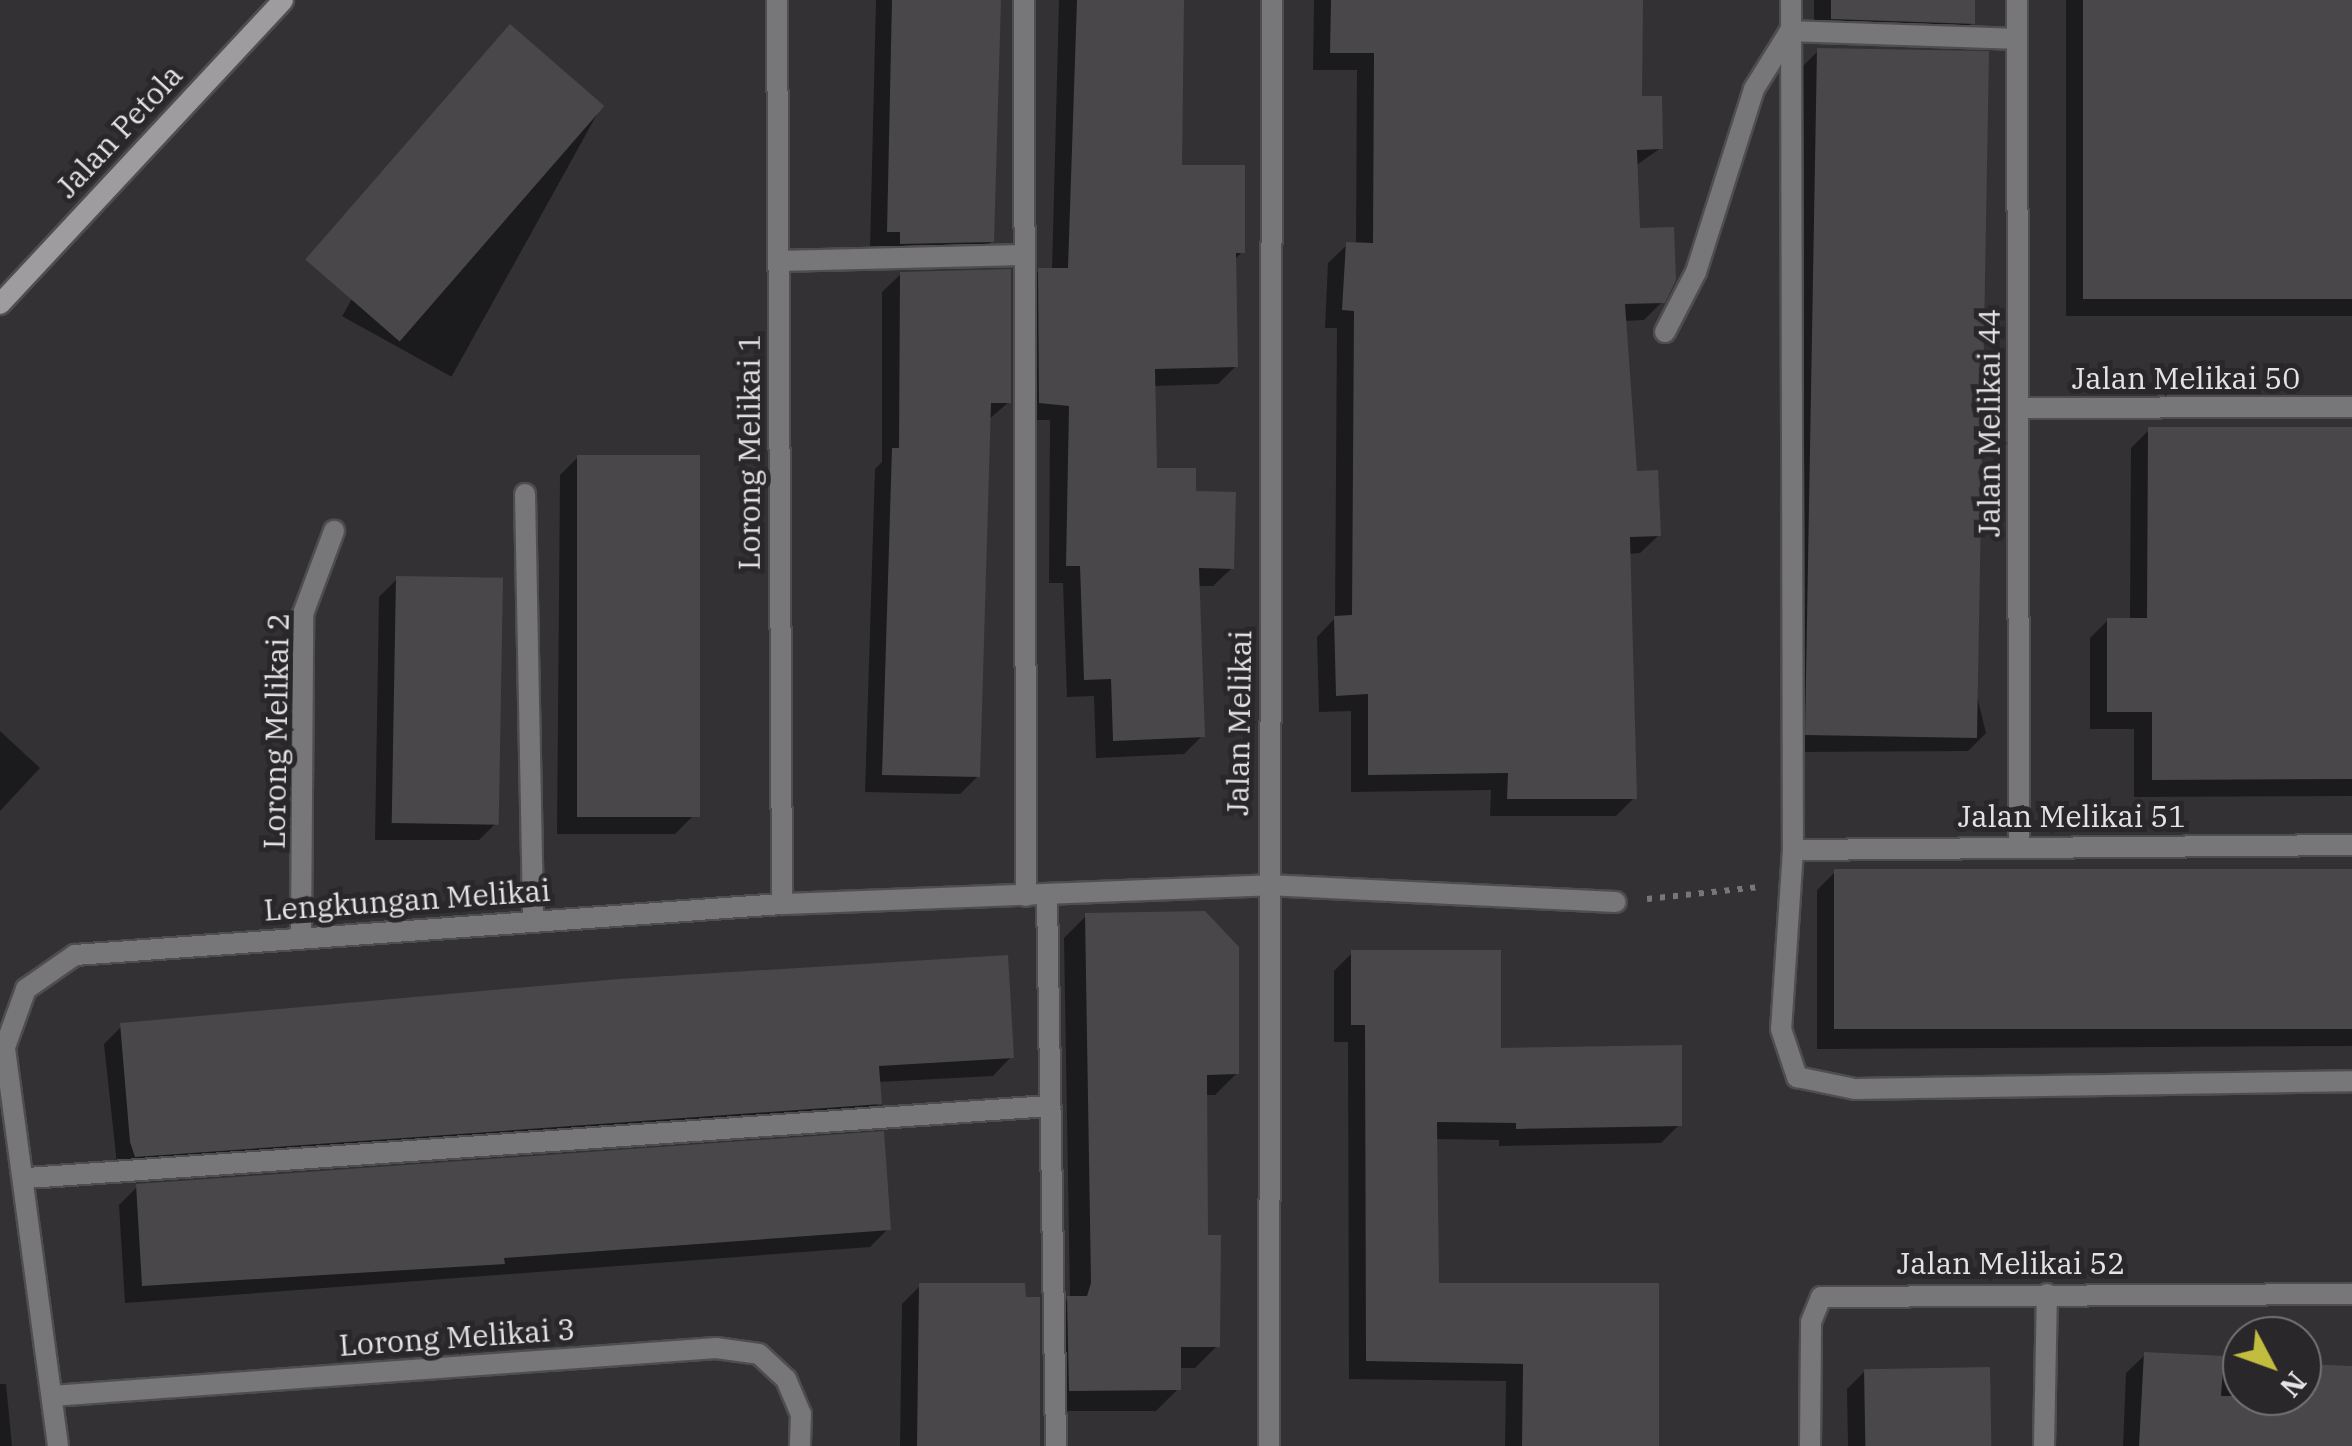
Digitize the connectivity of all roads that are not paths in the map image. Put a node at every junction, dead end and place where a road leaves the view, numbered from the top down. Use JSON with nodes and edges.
{"nodes":[{"id":1,"x":282,"y":0,"type":"edge"},
{"id":2,"x":777,"y":0,"type":"edge"},
{"id":3,"x":1024,"y":0,"type":"edge"},
{"id":4,"x":1272,"y":0,"type":"edge"},
{"id":5,"x":1791,"y":0,"type":"edge"},
{"id":6,"x":2017,"y":0,"type":"edge"},
{"id":7,"x":1791,"y":31,"type":"junction"},
{"id":8,"x":2018,"y":39,"type":"junction"},
{"id":9,"x":1024,"y":255,"type":"junction"},
{"id":10,"x":778,"y":261,"type":"junction"},
{"id":11,"x":0,"y":304,"type":"edge"},
{"id":12,"x":1665,"y":332,"type":"dead end"},
{"id":13,"x":2352,"y":407,"type":"edge"},
{"id":14,"x":2019,"y":408,"type":"junction"},
{"id":15,"x":525,"y":494,"type":"dead end"},
{"id":16,"x":334,"y":532,"type":"dead end"},
{"id":17,"x":2352,"y":845,"type":"edge"},
{"id":18,"x":2019,"y":846,"type":"junction"},
{"id":19,"x":1793,"y":850,"type":"junction"},
{"id":20,"x":1267,"y":885,"type":"junction"},
{"id":21,"x":1036,"y":896,"type":"junction"},
{"id":22,"x":1616,"y":902,"type":"road end"},
{"id":23,"x":782,"y":904,"type":"junction"},
{"id":24,"x":533,"y":921,"type":"junction"},
{"id":25,"x":301,"y":938,"type":"junction"},
{"id":26,"x":2352,"y":1081,"type":"edge"},
{"id":27,"x":1050,"y":1106,"type":"junction"},
{"id":28,"x":26,"y":1178,"type":"junction"},
{"id":29,"x":2047,"y":1294,"type":"junction"},
{"id":30,"x":2352,"y":1294,"type":"edge"},
{"id":31,"x":52,"y":1396,"type":"junction"},
{"id":32,"x":58,"y":1446,"type":"edge"},
{"id":33,"x":800,"y":1446,"type":"edge"},
{"id":34,"x":1056,"y":1446,"type":"edge"},
{"id":35,"x":1269,"y":1446,"type":"edge"},
{"id":36,"x":1810,"y":1446,"type":"edge"},
{"id":37,"x":2044,"y":1446,"type":"edge"}],
"edges":[{"from":1,"to":11,"type":"street","name":"Jalan Petola"},
{"from":2,"to":10,"type":"street","name":"Lorong Melikai 1"},
{"from":3,"to":9,"type":"street"},
{"from":4,"to":20,"type":"street","name":"Jalan Melikai"},
{"from":5,"to":7,"type":"street"},
{"from":6,"to":8,"type":"street","name":"Jalan Melikai 44"},
{"from":7,"to":8,"type":"street"},
{"from":7,"to":12,"type":"street"},
{"from":7,"to":19,"type":"street"},
{"from":8,"to":14,"type":"street","name":"Jalan Melikai 44"},
{"from":9,"to":10,"type":"street"},
{"from":9,"to":21,"type":"street"},
{"from":10,"to":23,"type":"street","name":"Lorong Melikai 1"},
{"from":13,"to":14,"type":"street","name":"Jalan Melikai 50"},
{"from":14,"to":18,"type":"street","name":"Jalan Melikai 44"},
{"from":15,"to":24,"type":"street"},
{"from":16,"to":25,"type":"street","name":"Lorong Melikai 2"},
{"from":17,"to":18,"type":"street","name":"Jalan Melikai 51"},
{"from":18,"to":19,"type":"street","name":"Jalan Melikai 51"},
{"from":19,"to":26,"type":"street"},
{"from":20,"to":21,"type":"street","name":"Lengkungan Melikai"},
{"from":20,"to":22,"type":"street","name":"Lengkungan Melikai"},
{"from":20,"to":35,"type":"street","name":"Jalan Melikai"},
{"from":21,"to":23,"type":"street","name":"Lengkungan Melikai"},
{"from":21,"to":27,"type":"street"},
{"from":23,"to":24,"type":"street","name":"Lengkungan Melikai"},
{"from":24,"to":25,"type":"street","name":"Lengkungan Melikai"},
{"from":25,"to":28,"type":"street","name":"Lengkungan Melikai"},
{"from":27,"to":28,"type":"street"},
{"from":27,"to":34,"type":"street"},
{"from":28,"to":31,"type":"street","name":"Lengkungan Melikai"},
{"from":29,"to":30,"type":"street","name":"Jalan Melikai 52"},
{"from":29,"to":36,"type":"street","name":"Jalan Melikai 52"},
{"from":29,"to":37,"type":"street"},
{"from":31,"to":32,"type":"street","name":"Lengkungan Melikai"},
{"from":31,"to":33,"type":"street","name":"Lorong Melikai 3"}]}
